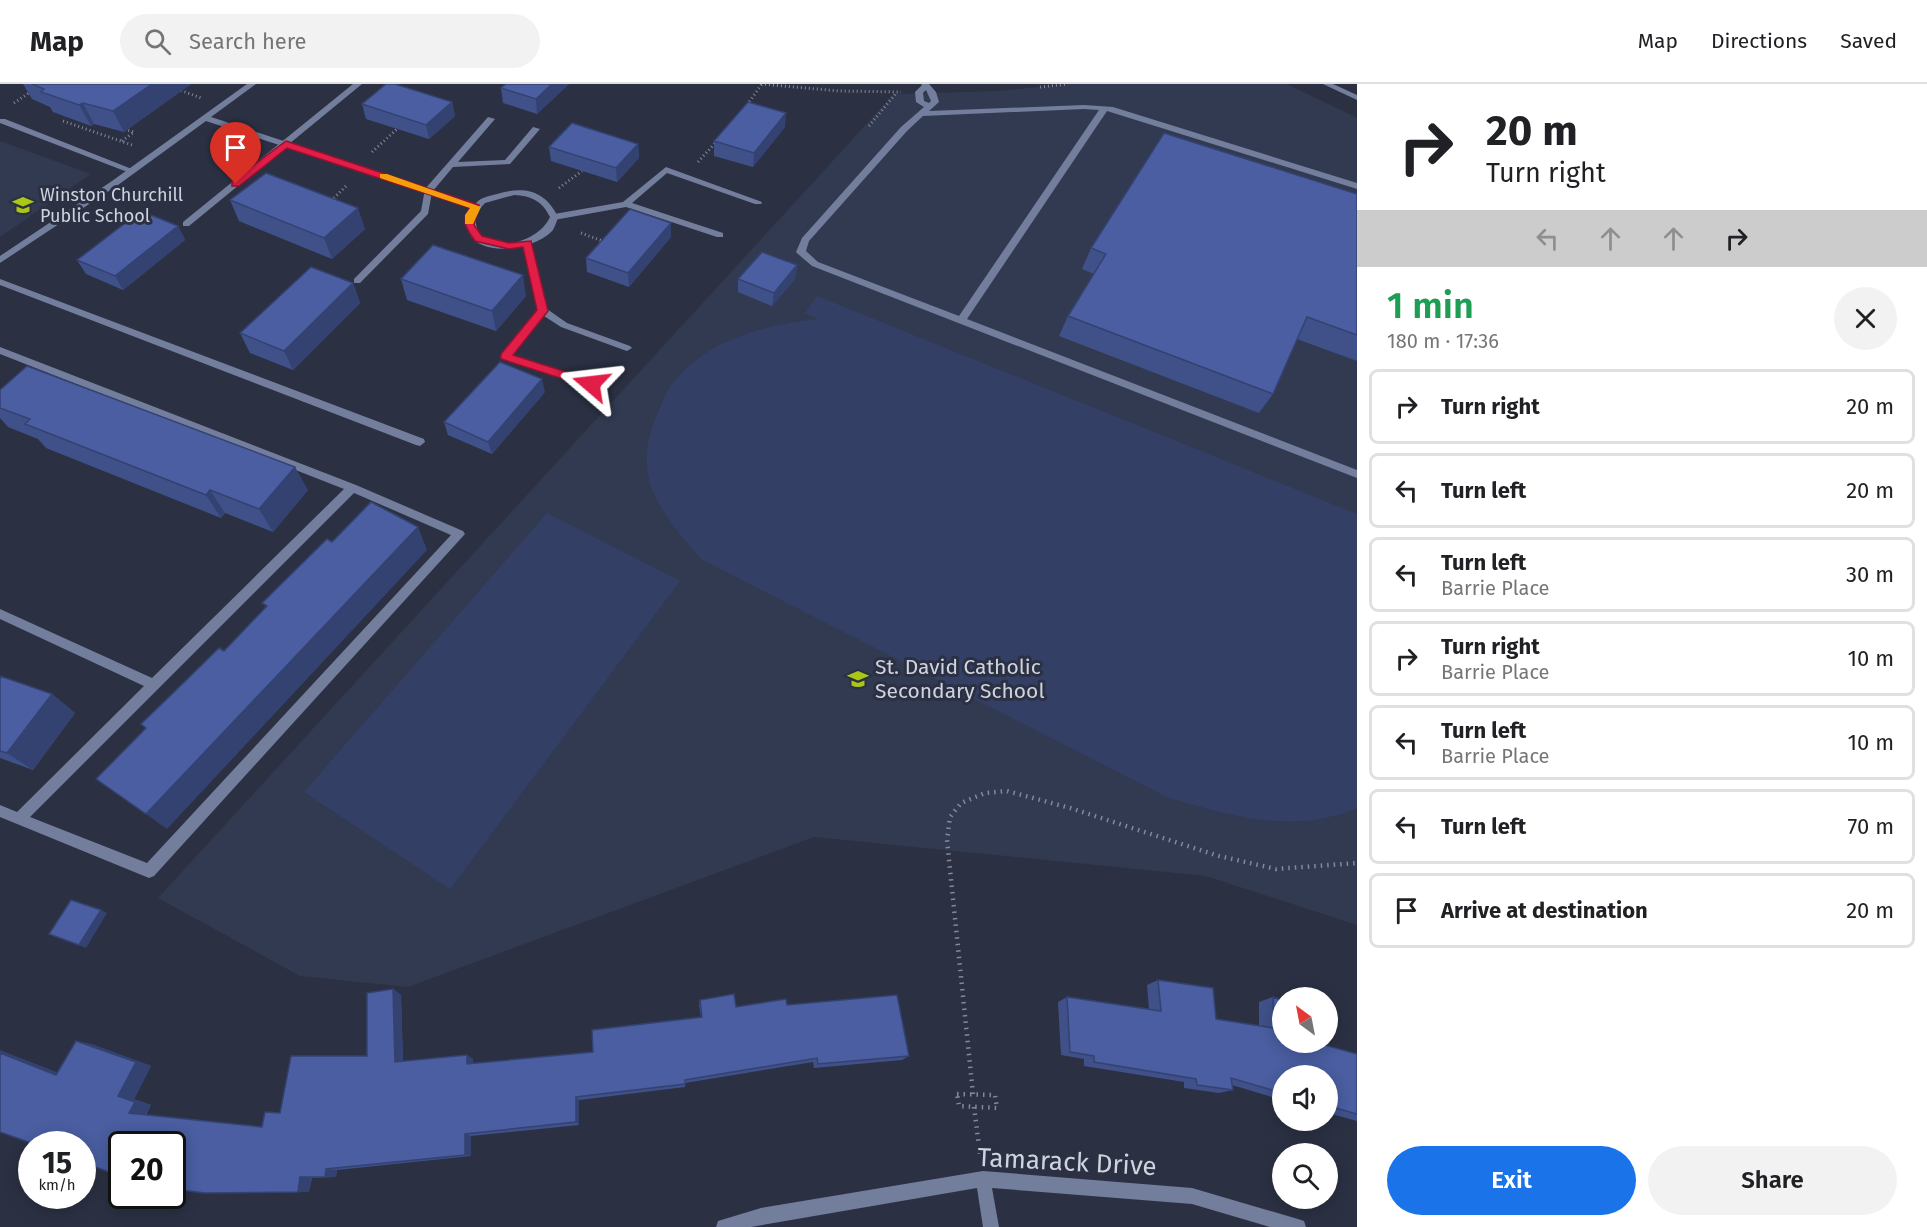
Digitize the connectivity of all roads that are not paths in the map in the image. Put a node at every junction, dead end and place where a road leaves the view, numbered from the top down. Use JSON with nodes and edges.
{"nodes":[{"id":1,"x":252,"y":84,"type":"edge"},
{"id":2,"x":358,"y":84,"type":"edge"},
{"id":3,"x":1327,"y":84,"type":"edge"},
{"id":4,"x":925,"y":85,"type":"edge"},
{"id":5,"x":1357,"y":98,"type":"edge"},
{"id":6,"x":1105,"y":108,"type":"junction"},
{"id":7,"x":919,"y":114,"type":"junction"},
{"id":8,"x":206,"y":118,"type":"junction"},
{"id":9,"x":491,"y":119,"type":"dead end"},
{"id":10,"x":2,"y":121,"type":"dead end"},
{"id":11,"x":536,"y":129,"type":"dead end"},
{"id":12,"x":286,"y":144,"type":"junction"},
{"id":13,"x":451,"y":165,"type":"junction"},
{"id":14,"x":133,"y":171,"type":"junction"},
{"id":15,"x":1357,"y":186,"type":"edge"},
{"id":16,"x":428,"y":191,"type":"junction"},
{"id":17,"x":758,"y":202,"type":"dead end"},
{"id":18,"x":626,"y":204,"type":"junction"},
{"id":19,"x":476,"y":207,"type":"junction"},
{"id":20,"x":554,"y":217,"type":"junction"},
{"id":21,"x":186,"y":224,"type":"dead end"},
{"id":22,"x":720,"y":235,"type":"dead end"},
{"id":23,"x":527,"y":243,"type":"junction"},
{"id":24,"x":0,"y":260,"type":"edge"},
{"id":25,"x":357,"y":281,"type":"dead end"},
{"id":26,"x":0,"y":282,"type":"edge"},
{"id":27,"x":543,"y":311,"type":"junction"},
{"id":28,"x":961,"y":321,"type":"junction"},
{"id":29,"x":627,"y":348,"type":"dead end"},
{"id":30,"x":0,"y":350,"type":"edge"},
{"id":31,"x":591,"y":384,"type":"dead end"},
{"id":32,"x":420,"y":442,"type":"dead end"},
{"id":33,"x":1357,"y":474,"type":"edge"},
{"id":34,"x":352,"y":488,"type":"junction"},
{"id":35,"x":0,"y":614,"type":"edge"},
{"id":36,"x":154,"y":685,"type":"junction"},
{"id":37,"x":0,"y":811,"type":"edge"},
{"id":38,"x":19,"y":819,"type":"junction"},
{"id":39,"x":983,"y":1179,"type":"junction"},
{"id":40,"x":724,"y":1227,"type":"edge"},
{"id":41,"x":991,"y":1227,"type":"edge"},
{"id":42,"x":1298,"y":1227,"type":"edge"}],
"edges":[{"from":1,"to":8,"type":"street"},
{"from":2,"to":12,"type":"street"},
{"from":3,"to":5,"type":"street"},
{"from":4,"to":7,"type":"street"},
{"from":6,"to":7,"type":"street"},
{"from":6,"to":15,"type":"street"},
{"from":6,"to":28,"type":"street"},
{"from":7,"to":28,"type":"street"},
{"from":8,"to":12,"type":"street"},
{"from":8,"to":14,"type":"street"},
{"from":9,"to":13,"type":"street"},
{"from":10,"to":14,"type":"street"},
{"from":11,"to":13,"type":"street"},
{"from":12,"to":16,"type":"street"},
{"from":12,"to":21,"type":"street"},
{"from":13,"to":16,"type":"street"},
{"from":14,"to":24,"type":"street"},
{"from":16,"to":19,"type":"street"},
{"from":16,"to":25,"type":"street"},
{"from":17,"to":18,"type":"street"},
{"from":18,"to":20,"type":"street"},
{"from":18,"to":22,"type":"street"},
{"from":19,"to":20,"type":"street"},
{"from":19,"to":23,"type":"street"},
{"from":20,"to":23,"type":"street"},
{"from":23,"to":27,"type":"street"},
{"from":26,"to":32,"type":"street"},
{"from":27,"to":29,"type":"street"},
{"from":27,"to":31,"type":"street"},
{"from":28,"to":33,"type":"street"},
{"from":30,"to":34,"type":"street"},
{"from":34,"to":36,"type":"street"},
{"from":34,"to":38,"type":"street"},
{"from":35,"to":36,"type":"street"},
{"from":36,"to":38,"type":"street"},
{"from":37,"to":38,"type":"street"},
{"from":39,"to":40,"type":"street","name":"Tamarack Drive"},
{"from":39,"to":41,"type":"street"},
{"from":39,"to":42,"type":"street","name":"Tamarack Drive"}]}
